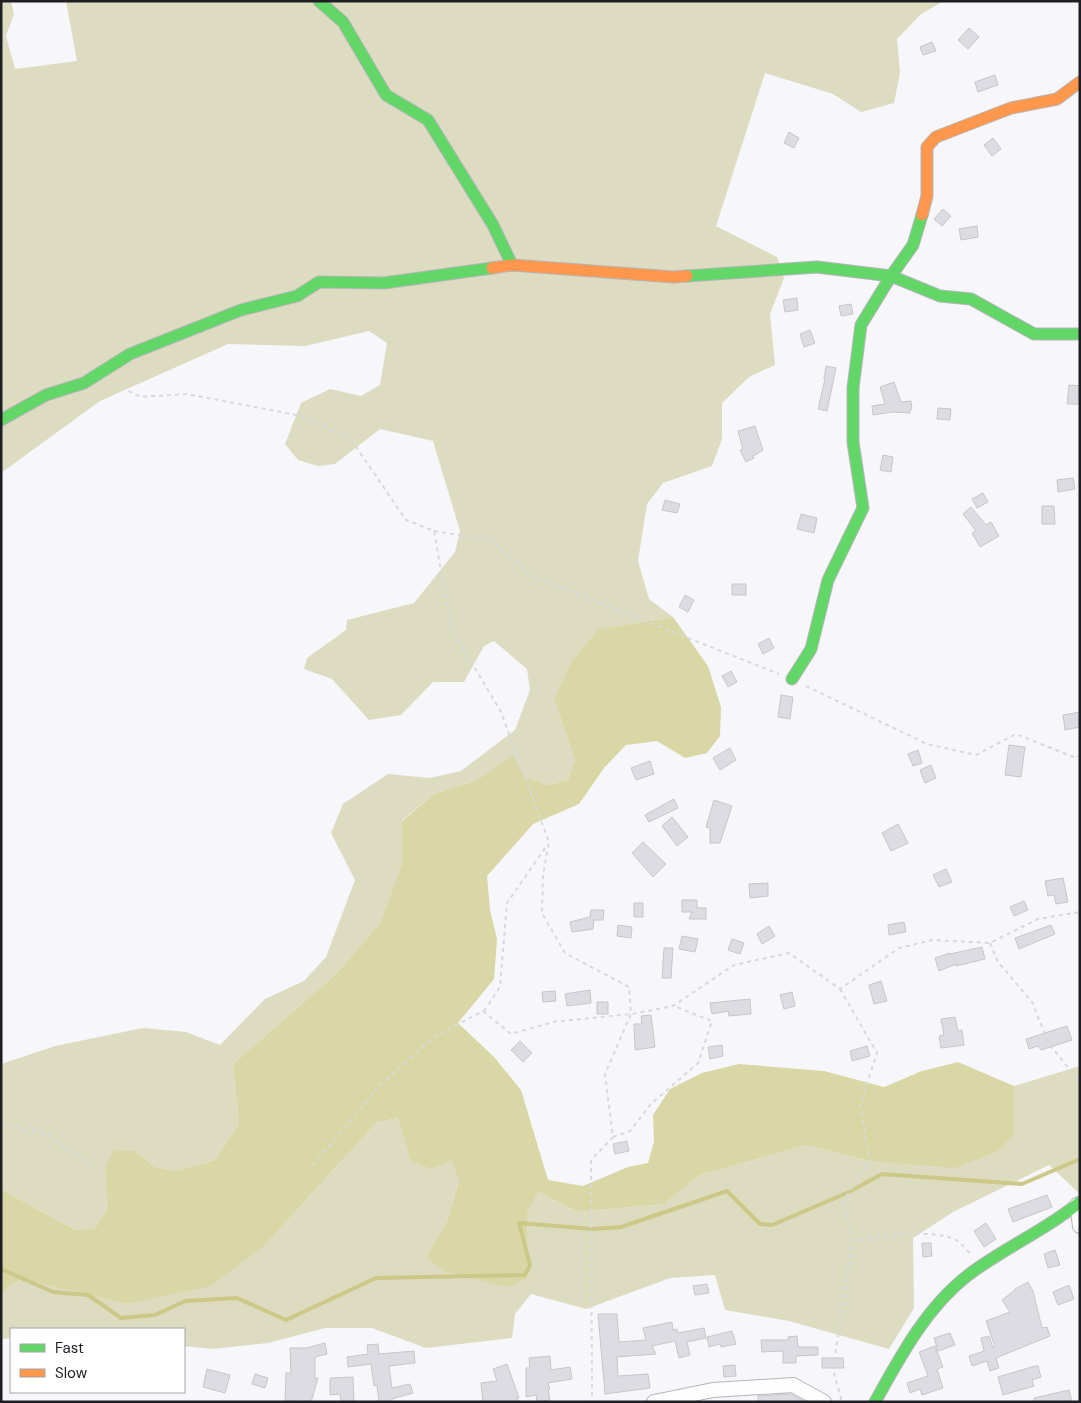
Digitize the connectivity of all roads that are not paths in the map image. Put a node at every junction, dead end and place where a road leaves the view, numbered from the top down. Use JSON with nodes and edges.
{"nodes":[{"id":1,"x":319,"y":1,"type":"edge"},
{"id":2,"x":1080,"y":82,"type":"edge"},
{"id":3,"x":512,"y":265,"type":"junction"},
{"id":4,"x":891,"y":276,"type":"junction"},
{"id":5,"x":1080,"y":334,"type":"edge"},
{"id":6,"x":1,"y":420,"type":"edge"},
{"id":7,"x":792,"y":679,"type":"road end"},
{"id":8,"x":1078,"y":1203,"type":"edge"},
{"id":9,"x":1080,"y":1226,"type":"edge"},
{"id":10,"x":654,"y":1402,"type":"edge"},
{"id":11,"x":824,"y":1402,"type":"edge"},
{"id":12,"x":874,"y":1402,"type":"edge"}],
"edges":[{"from":1,"to":3,"type":"street"},
{"from":2,"to":4,"type":"street"},
{"from":3,"to":4,"type":"street"},
{"from":3,"to":6,"type":"street"},
{"from":4,"to":5,"type":"street"},
{"from":4,"to":7,"type":"street"},
{"from":8,"to":9,"type":"street"},
{"from":8,"to":12,"type":"street"},
{"from":10,"to":11,"type":"street"}]}
